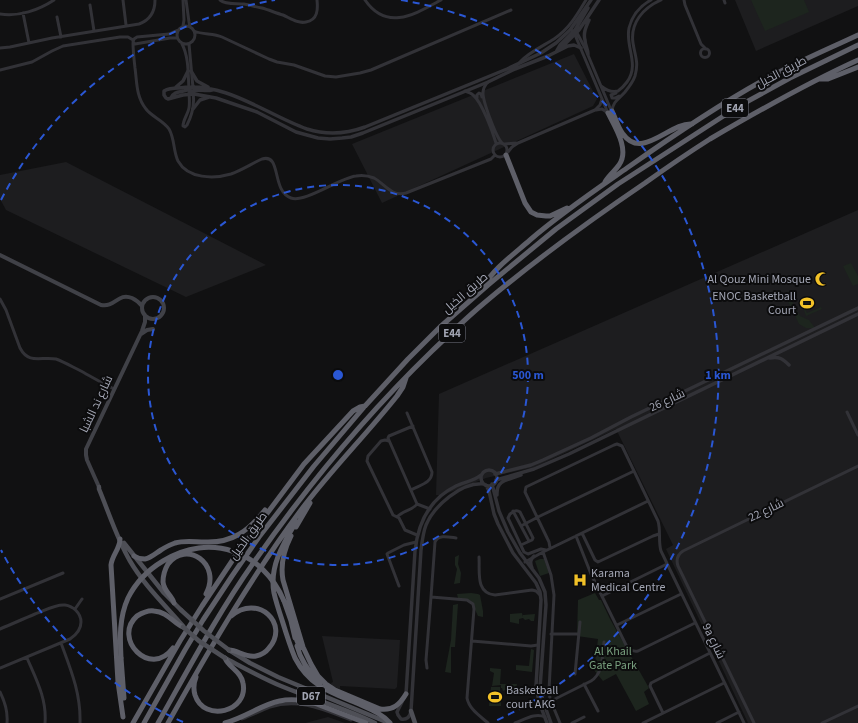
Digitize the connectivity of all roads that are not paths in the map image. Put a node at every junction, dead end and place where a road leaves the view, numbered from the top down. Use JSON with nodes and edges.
{"nodes":[{"id":1,"x":54,"y":0,"type":"edge"},
{"id":2,"x":123,"y":0,"type":"edge"},
{"id":3,"x":155,"y":0,"type":"edge"},
{"id":4,"x":182,"y":0,"type":"edge"},
{"id":5,"x":186,"y":0,"type":"edge"},
{"id":6,"x":220,"y":0,"type":"edge"},
{"id":7,"x":317,"y":0,"type":"edge"},
{"id":8,"x":365,"y":0,"type":"edge"},
{"id":9,"x":441,"y":0,"type":"edge"},
{"id":10,"x":599,"y":0,"type":"edge"},
{"id":11,"x":651,"y":0,"type":"edge"},
{"id":12,"x":661,"y":0,"type":"edge"},
{"id":13,"x":680,"y":0,"type":"edge"},
{"id":14,"x":684,"y":0,"type":"edge"},
{"id":15,"x":588,"y":1,"type":"edge"},
{"id":16,"x":90,"y":5,"type":"dead end"},
{"id":17,"x":685,"y":5,"type":"junction"},
{"id":18,"x":510,"y":10,"type":"dead end"},
{"id":19,"x":23,"y":13,"type":"junction"},
{"id":20,"x":591,"y":13,"type":"junction"},
{"id":21,"x":0,"y":14,"type":"edge"},
{"id":22,"x":57,"y":17,"type":"dead end"},
{"id":23,"x":126,"y":26,"type":"junction"},
{"id":24,"x":183,"y":26,"type":"junction"},
{"id":25,"x":190,"y":27,"type":"junction"},
{"id":26,"x":178,"y":30,"type":"junction"},
{"id":27,"x":94,"y":31,"type":"junction"},
{"id":28,"x":194,"y":31,"type":"junction"},
{"id":29,"x":574,"y":32,"type":"junction"},
{"id":30,"x":204,"y":34,"type":"junction"},
{"id":31,"x":858,"y":35,"type":"edge"},
{"id":32,"x":61,"y":37,"type":"junction"},
{"id":33,"x":177,"y":38,"type":"junction"},
{"id":34,"x":195,"y":38,"type":"junction"},
{"id":35,"x":133,"y":41,"type":"junction"},
{"id":36,"x":29,"y":43,"type":"junction"},
{"id":37,"x":182,"y":44,"type":"junction"},
{"id":38,"x":189,"y":44,"type":"junction"},
{"id":39,"x":701,"y":44,"type":"junction"},
{"id":40,"x":858,"y":45,"type":"edge"},
{"id":41,"x":0,"y":48,"type":"edge"},
{"id":42,"x":581,"y":48,"type":"junction"},
{"id":43,"x":706,"y":49,"type":"junction"},
{"id":44,"x":701,"y":51,"type":"junction"},
{"id":45,"x":556,"y":52,"type":"junction"},
{"id":46,"x":588,"y":54,"type":"junction"},
{"id":47,"x":858,"y":60,"type":"edge"},
{"id":48,"x":519,"y":63,"type":"junction"},
{"id":49,"x":858,"y":67,"type":"edge"},
{"id":50,"x":0,"y":70,"type":"edge"},
{"id":51,"x":189,"y":71,"type":"junction"},
{"id":52,"x":819,"y":79,"type":"junction"},
{"id":53,"x":488,"y":82,"type":"junction"},
{"id":54,"x":601,"y":86,"type":"junction"},
{"id":55,"x":624,"y":86,"type":"junction"},
{"id":56,"x":174,"y":88,"type":"junction"},
{"id":57,"x":212,"y":89,"type":"junction"},
{"id":58,"x":191,"y":90,"type":"junction"},
{"id":59,"x":465,"y":92,"type":"junction"},
{"id":60,"x":624,"y":94,"type":"junction"},
{"id":61,"x":211,"y":96,"type":"junction"},
{"id":62,"x":602,"y":99,"type":"junction"},
{"id":63,"x":486,"y":108,"type":"junction"},
{"id":64,"x":193,"y":109,"type":"junction"},
{"id":65,"x":482,"y":109,"type":"junction"},
{"id":66,"x":594,"y":110,"type":"junction"},
{"id":67,"x":610,"y":112,"type":"junction"},
{"id":68,"x":692,"y":124,"type":"junction"},
{"id":69,"x":503,"y":143,"type":"junction"},
{"id":70,"x":518,"y":143,"type":"junction"},
{"id":71,"x":496,"y":144,"type":"junction"},
{"id":72,"x":506,"y":153,"type":"junction"},
{"id":73,"x":495,"y":156,"type":"junction"},
{"id":74,"x":604,"y":184,"type":"junction"},
{"id":75,"x":575,"y":204,"type":"junction"},
{"id":76,"x":0,"y":256,"type":"edge"},
{"id":77,"x":482,"y":291,"type":"junction"},
{"id":78,"x":0,"y":299,"type":"edge"},
{"id":79,"x":145,"y":300,"type":"junction"},
{"id":80,"x":99,"y":304,"type":"junction"},
{"id":81,"x":142,"y":306,"type":"junction"},
{"id":82,"x":858,"y":308,"type":"edge"},
{"id":83,"x":858,"y":314,"type":"edge"},
{"id":84,"x":145,"y":316,"type":"junction"},
{"id":85,"x":152,"y":319,"type":"junction"},
{"id":86,"x":153,"y":329,"type":"dead end"},
{"id":87,"x":141,"y":332,"type":"junction"},
{"id":88,"x":786,"y":343,"type":"junction"},
{"id":89,"x":783,"y":350,"type":"junction"},
{"id":90,"x":763,"y":360,"type":"junction"},
{"id":91,"x":789,"y":365,"type":"dead end"},
{"id":92,"x":406,"y":377,"type":"junction"},
{"id":93,"x":114,"y":389,"type":"junction"},
{"id":94,"x":365,"y":406,"type":"junction"},
{"id":95,"x":847,"y":412,"type":"dead end"},
{"id":96,"x":407,"y":413,"type":"dead end"},
{"id":97,"x":413,"y":426,"type":"junction"},
{"id":98,"x":858,"y":434,"type":"edge"},
{"id":99,"x":388,"y":441,"type":"junction"},
{"id":100,"x":567,"y":449,"type":"junction"},
{"id":101,"x":568,"y":454,"type":"junction"},
{"id":102,"x":858,"y":466,"type":"edge"},
{"id":103,"x":529,"y":471,"type":"junction"},
{"id":104,"x":634,"y":471,"type":"junction"},
{"id":105,"x":495,"y":474,"type":"junction"},
{"id":106,"x":481,"y":475,"type":"junction"},
{"id":107,"x":294,"y":477,"type":"junction"},
{"id":108,"x":496,"y":480,"type":"junction"},
{"id":109,"x":485,"y":484,"type":"junction"},
{"id":110,"x":492,"y":484,"type":"junction"},
{"id":111,"x":99,"y":487,"type":"junction"},
{"id":112,"x":411,"y":490,"type":"junction"},
{"id":113,"x":316,"y":492,"type":"junction"},
{"id":114,"x":497,"y":500,"type":"junction"},
{"id":115,"x":648,"y":501,"type":"junction"},
{"id":116,"x":417,"y":504,"type":"junction"},
{"id":117,"x":302,"y":508,"type":"junction"},
{"id":118,"x":430,"y":509,"type":"junction"},
{"id":119,"x":514,"y":512,"type":"junction"},
{"id":120,"x":397,"y":517,"type":"junction"},
{"id":121,"x":538,"y":518,"type":"junction"},
{"id":122,"x":526,"y":524,"type":"junction"},
{"id":123,"x":521,"y":526,"type":"junction"},
{"id":124,"x":582,"y":533,"type":"junction"},
{"id":125,"x":659,"y":534,"type":"junction"},
{"id":126,"x":418,"y":535,"type":"junction"},
{"id":127,"x":576,"y":536,"type":"junction"},
{"id":128,"x":456,"y":538,"type":"dead end"},
{"id":129,"x":120,"y":539,"type":"junction"},
{"id":130,"x":416,"y":542,"type":"junction"},
{"id":131,"x":529,"y":542,"type":"junction"},
{"id":132,"x":409,"y":544,"type":"junction"},
{"id":133,"x":522,"y":545,"type":"junction"},
{"id":134,"x":415,"y":549,"type":"junction"},
{"id":135,"x":546,"y":550,"type":"junction"},
{"id":136,"x":134,"y":556,"type":"junction"},
{"id":137,"x":521,"y":556,"type":"junction"},
{"id":138,"x":534,"y":556,"type":"junction"},
{"id":139,"x":479,"y":557,"type":"dead end"},
{"id":140,"x":677,"y":558,"type":"joint"},
{"id":141,"x":518,"y":560,"type":"junction"},
{"id":142,"x":526,"y":562,"type":"junction"},
{"id":143,"x":667,"y":564,"type":"junction"},
{"id":144,"x":532,"y":569,"type":"junction"},
{"id":145,"x":63,"y":573,"type":"dead end"},
{"id":146,"x":536,"y":583,"type":"junction"},
{"id":147,"x":399,"y":586,"type":"dead end"},
{"id":148,"x":532,"y":590,"type":"junction"},
{"id":149,"x":681,"y":594,"type":"junction"},
{"id":150,"x":540,"y":595,"type":"junction"},
{"id":151,"x":602,"y":596,"type":"junction"},
{"id":152,"x":432,"y":597,"type":"junction"},
{"id":153,"x":0,"y":599,"type":"edge"},
{"id":154,"x":82,"y":599,"type":"dead end"},
{"id":155,"x":696,"y":603,"type":"junction"},
{"id":156,"x":174,"y":604,"type":"junction"},
{"id":157,"x":202,"y":606,"type":"junction"},
{"id":158,"x":687,"y":606,"type":"junction"},
{"id":159,"x":75,"y":609,"type":"junction"},
{"id":160,"x":172,"y":616,"type":"junction"},
{"id":161,"x":227,"y":620,"type":"junction"},
{"id":162,"x":580,"y":622,"type":"dead end"},
{"id":163,"x":695,"y":623,"type":"junction"},
{"id":164,"x":616,"y":625,"type":"junction"},
{"id":165,"x":184,"y":627,"type":"joint"},
{"id":166,"x":0,"y":629,"type":"edge"},
{"id":167,"x":552,"y":634,"type":"junction"},
{"id":168,"x":578,"y":634,"type":"junction"},
{"id":169,"x":295,"y":636,"type":"junction"},
{"id":170,"x":180,"y":640,"type":"junction"},
{"id":171,"x":472,"y":641,"type":"junction"},
{"id":172,"x":604,"y":642,"type":"dead end"},
{"id":173,"x":61,"y":643,"type":"junction"},
{"id":174,"x":538,"y":647,"type":"junction"},
{"id":175,"x":229,"y":650,"type":"junction"},
{"id":176,"x":710,"y":653,"type":"junction"},
{"id":177,"x":27,"y":658,"type":"junction"},
{"id":178,"x":226,"y":658,"type":"junction"},
{"id":179,"x":542,"y":659,"type":"junction"},
{"id":180,"x":202,"y":661,"type":"junction"},
{"id":181,"x":0,"y":668,"type":"edge"},
{"id":182,"x":427,"y":668,"type":"dead end"},
{"id":183,"x":575,"y":674,"type":"dead end"},
{"id":184,"x":318,"y":676,"type":"junction"},
{"id":185,"x":724,"y":683,"type":"junction"},
{"id":186,"x":121,"y":684,"type":"junction"},
{"id":187,"x":584,"y":684,"type":"junction"},
{"id":188,"x":324,"y":689,"type":"junction"},
{"id":189,"x":0,"y":692,"type":"edge"},
{"id":190,"x":406,"y":694,"type":"junction"},
{"id":191,"x":551,"y":701,"type":"junction"},
{"id":192,"x":541,"y":706,"type":"junction"},
{"id":193,"x":858,"y":706,"type":"edge"},
{"id":194,"x":411,"y":711,"type":"junction"},
{"id":195,"x":598,"y":711,"type":"dead end"},
{"id":196,"x":738,"y":712,"type":"junction"},
{"id":197,"x":663,"y":713,"type":"junction"},
{"id":198,"x":536,"y":715,"type":"junction"},
{"id":199,"x":584,"y":717,"type":"dead end"},
{"id":200,"x":546,"y":718,"type":"junction"},
{"id":201,"x":123,"y":720,"type":"edge"},
{"id":202,"x":228,"y":722,"type":"edge"},
{"id":203,"x":7,"y":723,"type":"edge"},
{"id":204,"x":45,"y":723,"type":"edge"},
{"id":205,"x":80,"y":723,"type":"edge"},
{"id":206,"x":133,"y":723,"type":"edge"},
{"id":207,"x":144,"y":723,"type":"edge"},
{"id":208,"x":158,"y":723,"type":"edge"},
{"id":209,"x":168,"y":723,"type":"edge"},
{"id":210,"x":359,"y":723,"type":"edge"},
{"id":211,"x":366,"y":723,"type":"edge"},
{"id":212,"x":376,"y":723,"type":"edge"},
{"id":213,"x":390,"y":723,"type":"edge"},
{"id":214,"x":415,"y":723,"type":"edge"},
{"id":215,"x":488,"y":723,"type":"edge"},
{"id":216,"x":515,"y":723,"type":"edge"},
{"id":217,"x":548,"y":723,"type":"edge"},
{"id":218,"x":551,"y":723,"type":"edge"},
{"id":219,"x":560,"y":723,"type":"edge"},
{"id":220,"x":572,"y":723,"type":"edge"},
{"id":221,"x":643,"y":723,"type":"edge"},
{"id":222,"x":717,"y":723,"type":"edge"},
{"id":223,"x":744,"y":723,"type":"edge"},
{"id":224,"x":754,"y":723,"type":"edge"},
{"id":225,"x":822,"y":723,"type":"edge"}],
"edges":[{"from":1,"to":19,"type":"street"},
{"from":2,"to":23,"type":"street"},
{"from":3,"to":23,"type":"street"},
{"from":4,"to":24,"type":"street"},
{"from":5,"to":25,"type":"street"},
{"from":6,"to":7,"type":"street"},
{"from":8,"to":9,"type":"street"},
{"from":10,"to":20,"type":"street"},
{"from":11,"to":55,"type":"street"},
{"from":12,"to":60,"type":"street"},
{"from":13,"to":17,"type":"street"},
{"from":14,"to":17,"type":"street"},
{"from":15,"to":29,"type":"street"},
{"from":15,"to":48,"type":"street"},
{"from":16,"to":27,"type":"street"},
{"from":17,"to":39,"type":"street"},
{"from":18,"to":30,"type":"street"},
{"from":19,"to":21,"type":"street"},
{"from":19,"to":36,"type":"street"},
{"from":20,"to":29,"type":"street"},
{"from":20,"to":46,"type":"street"},
{"from":22,"to":32,"type":"street"},
{"from":23,"to":27,"type":"street"},
{"from":24,"to":25,"type":"street"},
{"from":24,"to":26,"type":"street"},
{"from":25,"to":28,"type":"street"},
{"from":26,"to":33,"type":"street"},
{"from":26,"to":35,"type":"street"},
{"from":27,"to":32,"type":"street"},
{"from":28,"to":30,"type":"street"},
{"from":28,"to":34,"type":"street"},
{"from":29,"to":42,"type":"street"},
{"from":29,"to":45,"type":"street"},
{"from":29,"to":45,"type":"street"},
{"from":29,"to":46,"type":"street"},
{"from":29,"to":48,"type":"street"},
{"from":30,"to":34,"type":"street"},
{"from":31,"to":68,"type":"highway"},
{"from":32,"to":36,"type":"street"},
{"from":33,"to":35,"type":"street"},
{"from":33,"to":37,"type":"street"},
{"from":34,"to":38,"type":"street"},
{"from":35,"to":50,"type":"street"},
{"from":35,"to":73,"type":"street"},
{"from":36,"to":41,"type":"street"},
{"from":37,"to":38,"type":"street"},
{"from":37,"to":51,"type":"street"},
{"from":38,"to":51,"type":"street"},
{"from":39,"to":43,"type":"street"},
{"from":39,"to":44,"type":"street"},
{"from":40,"to":77,"type":"highway","name":"طريق الخيل","number":"E44"},
{"from":42,"to":45,"type":"street"},
{"from":42,"to":62,"type":"street"},
{"from":43,"to":44,"type":"street"},
{"from":43,"to":44,"type":"street"},
{"from":45,"to":53,"type":"street"},
{"from":46,"to":54,"type":"street"},
{"from":47,"to":52,"type":"highway","name":"طريق الخيل","number":"E44"},
{"from":48,"to":57,"type":"street"},
{"from":49,"to":52,"type":"highway"},
{"from":51,"to":56,"type":"street"},
{"from":51,"to":57,"type":"street"},
{"from":51,"to":58,"type":"street"},
{"from":52,"to":92,"type":"highway","name":"طريق الخيل","number":"E44"},
{"from":53,"to":59,"type":"street"},
{"from":53,"to":63,"type":"street"},
{"from":54,"to":55,"type":"street"},
{"from":54,"to":67,"type":"street"},
{"from":55,"to":60,"type":"street"},
{"from":56,"to":58,"type":"street"},
{"from":56,"to":58,"type":"street"},
{"from":57,"to":58,"type":"street"},
{"from":58,"to":61,"type":"street"},
{"from":58,"to":64,"type":"street"},
{"from":58,"to":64,"type":"street"},
{"from":59,"to":61,"type":"street"},
{"from":59,"to":65,"type":"street"},
{"from":60,"to":67,"type":"street"},
{"from":61,"to":64,"type":"street"},
{"from":62,"to":66,"type":"street"},
{"from":62,"to":67,"type":"street"},
{"from":63,"to":65,"type":"street"},
{"from":63,"to":69,"type":"street"},
{"from":65,"to":71,"type":"street"},
{"from":66,"to":67,"type":"street"},
{"from":66,"to":70,"type":"street"},
{"from":67,"to":68,"type":"highway"},
{"from":67,"to":74,"type":"highway"},
{"from":68,"to":74,"type":"highway"},
{"from":69,"to":70,"type":"street"},
{"from":69,"to":71,"type":"street"},
{"from":69,"to":72,"type":"street"},
{"from":70,"to":72,"type":"street"},
{"from":71,"to":73,"type":"street"},
{"from":72,"to":73,"type":"street"},
{"from":72,"to":75,"type":"highway"},
{"from":74,"to":75,"type":"highway"},
{"from":75,"to":77,"type":"highway"},
{"from":76,"to":80,"type":"main road"},
{"from":77,"to":94,"type":"highway","name":"طريق الخيل","number":"E44"},
{"from":78,"to":93,"type":"street"},
{"from":79,"to":80,"type":"main road"},
{"from":79,"to":81,"type":"main road"},
{"from":79,"to":85,"type":"main road"},
{"from":80,"to":81,"type":"main road"},
{"from":81,"to":84,"type":"main road"},
{"from":82,"to":88,"type":"street","name":"شارع 26"},
{"from":83,"to":89,"type":"street","name":"شارع 26"},
{"from":84,"to":85,"type":"main road"},
{"from":84,"to":87,"type":"main road","name":"شارع ند الشبا"},
{"from":85,"to":87,"type":"main road","name":"شارع ند الشبا"},
{"from":86,"to":87,"type":"main road"},
{"from":87,"to":93,"type":"main road","name":"شارع ند الشبا"},
{"from":88,"to":89,"type":"street"},
{"from":88,"to":100,"type":"street","name":"شارع 26"},
{"from":89,"to":90,"type":"street","name":"شارع 26"},
{"from":90,"to":91,"type":"street"},
{"from":90,"to":101,"type":"street","name":"شارع 26"},
{"from":92,"to":113,"type":"highway"},
{"from":92,"to":208,"type":"highway","name":"طريق الخيل","number":"E44"},
{"from":93,"to":111,"type":"main road","name":"شارع ند الشبا"},
{"from":94,"to":107,"type":"highway"},
{"from":94,"to":207,"type":"highway","name":"طريق الخيل","number":"E44"},
{"from":95,"to":98,"type":"street"},
{"from":96,"to":97,"type":"street"},
{"from":97,"to":99,"type":"street"},
{"from":97,"to":112,"type":"street"},
{"from":99,"to":112,"type":"street"},
{"from":99,"to":120,"type":"street"},
{"from":100,"to":101,"type":"street"},
{"from":100,"to":105,"type":"street","name":"شارع 26"},
{"from":101,"to":103,"type":"street","name":"شارع 26"},
{"from":102,"to":140,"type":"street","name":"شارع 22"},
{"from":103,"to":108,"type":"street","name":"شارع 26"},
{"from":103,"to":114,"type":"street"},
{"from":104,"to":115,"type":"street"},
{"from":104,"to":121,"type":"street"},
{"from":104,"to":121,"type":"street"},
{"from":105,"to":106,"type":"street"},
{"from":105,"to":108,"type":"street"},
{"from":106,"to":109,"type":"street"},
{"from":106,"to":118,"type":"street"},
{"from":107,"to":136,"type":"highway"},
{"from":107,"to":157,"type":"highway"},
{"from":108,"to":110,"type":"street"},
{"from":109,"to":110,"type":"street"},
{"from":109,"to":141,"type":"street"},
{"from":109,"to":194,"type":"street"},
{"from":110,"to":114,"type":"street"},
{"from":111,"to":129,"type":"main road"},
{"from":111,"to":136,"type":"main road"},
{"from":112,"to":116,"type":"street"},
{"from":113,"to":117,"type":"highway"},
{"from":113,"to":184,"type":"highway"},
{"from":114,"to":137,"type":"street"},
{"from":115,"to":124,"type":"street"},
{"from":115,"to":125,"type":"street"},
{"from":116,"to":118,"type":"street"},
{"from":116,"to":120,"type":"street"},
{"from":117,"to":161,"type":"highway"},
{"from":117,"to":188,"type":"highway"},
{"from":118,"to":126,"type":"street"},
{"from":119,"to":122,"type":"street"},
{"from":119,"to":123,"type":"street"},
{"from":119,"to":133,"type":"street"},
{"from":120,"to":126,"type":"street"},
{"from":121,"to":122,"type":"street"},
{"from":121,"to":135,"type":"street"},
{"from":122,"to":123,"type":"street"},
{"from":122,"to":131,"type":"street"},
{"from":123,"to":131,"type":"street"},
{"from":124,"to":125,"type":"street"},
{"from":124,"to":127,"type":"street"},
{"from":125,"to":143,"type":"street"},
{"from":126,"to":130,"type":"street"},
{"from":127,"to":135,"type":"street"},
{"from":127,"to":151,"type":"street"},
{"from":128,"to":152,"type":"street"},
{"from":129,"to":160,"type":"main road"},
{"from":129,"to":186,"type":"highway"},
{"from":130,"to":132,"type":"street"},
{"from":130,"to":134,"type":"street"},
{"from":131,"to":133,"type":"street"},
{"from":132,"to":134,"type":"street"},
{"from":132,"to":147,"type":"street"},
{"from":133,"to":135,"type":"street"},
{"from":134,"to":190,"type":"street"},
{"from":135,"to":138,"type":"street"},
{"from":135,"to":167,"type":"street"},
{"from":136,"to":156,"type":"main road","number":"D67"},
{"from":137,"to":138,"type":"street"},
{"from":137,"to":142,"type":"street"},
{"from":138,"to":142,"type":"street"},
{"from":138,"to":144,"type":"street"},
{"from":139,"to":148,"type":"street"},
{"from":140,"to":155,"type":"street","name":"9a شارع"},
{"from":141,"to":142,"type":"street"},
{"from":141,"to":146,"type":"street"},
{"from":142,"to":144,"type":"street"},
{"from":143,"to":149,"type":"street"},
{"from":143,"to":151,"type":"street"},
{"from":144,"to":179,"type":"street"},
{"from":145,"to":153,"type":"street"},
{"from":146,"to":148,"type":"street"},
{"from":146,"to":150,"type":"street"},
{"from":148,"to":150,"type":"street"},
{"from":149,"to":158,"type":"street"},
{"from":149,"to":164,"type":"street"},
{"from":150,"to":174,"type":"street"},
{"from":151,"to":164,"type":"street"},
{"from":152,"to":171,"type":"street"},
{"from":152,"to":182,"type":"street"},
{"from":154,"to":159,"type":"street"},
{"from":155,"to":158,"type":"street"},
{"from":155,"to":224,"type":"street","name":"9a شارع"},
{"from":156,"to":157,"type":"highway"},
{"from":156,"to":175,"type":"main road","number":"D67","bridge":true},
{"from":157,"to":170,"type":"highway"},
{"from":158,"to":163,"type":"street"},
{"from":159,"to":166,"type":"street"},
{"from":159,"to":173,"type":"street"},
{"from":160,"to":165,"type":"highway"},
{"from":160,"to":170,"type":"highway"},
{"from":161,"to":175,"type":"highway"},
{"from":161,"to":180,"type":"highway"},
{"from":162,"to":168,"type":"street"},
{"from":163,"to":164,"type":"street"},
{"from":163,"to":176,"type":"street"},
{"from":165,"to":178,"type":"main road","number":"D67","bridge":true},
{"from":167,"to":168,"type":"street"},
{"from":167,"to":191,"type":"street"},
{"from":168,"to":183,"type":"street"},
{"from":169,"to":184,"type":"highway"},
{"from":169,"to":186,"type":"highway","bridge":true},
{"from":169,"to":188,"type":"highway"},
{"from":170,"to":206,"type":"highway"},
{"from":171,"to":174,"type":"street"},
{"from":171,"to":215,"type":"street"},
{"from":172,"to":187,"type":"street"},
{"from":173,"to":177,"type":"street"},
{"from":173,"to":205,"type":"street"},
{"from":174,"to":179,"type":"street"},
{"from":174,"to":192,"type":"street"},
{"from":175,"to":213,"type":"main road","number":"D67"},
{"from":176,"to":185,"type":"street"},
{"from":176,"to":197,"type":"street"},
{"from":177,"to":181,"type":"street"},
{"from":177,"to":204,"type":"street"},
{"from":178,"to":180,"type":"highway"},
{"from":178,"to":212,"type":"main road","number":"D67"},
{"from":179,"to":218,"type":"street"},
{"from":180,"to":209,"type":"highway"},
{"from":184,"to":190,"type":"highway"},
{"from":185,"to":196,"type":"street"},
{"from":185,"to":197,"type":"street"},
{"from":186,"to":201,"type":"highway"},
{"from":187,"to":191,"type":"street"},
{"from":187,"to":195,"type":"street"},
{"from":188,"to":213,"type":"highway"},
{"from":189,"to":203,"type":"street"},
{"from":190,"to":194,"type":"street"},
{"from":191,"to":219,"type":"street"},
{"from":192,"to":198,"type":"street"},
{"from":192,"to":200,"type":"street"},
{"from":193,"to":225,"type":"street"},
{"from":194,"to":214,"type":"main road"},
{"from":196,"to":222,"type":"street"},
{"from":196,"to":223,"type":"street"},
{"from":197,"to":221,"type":"street"},
{"from":198,"to":200,"type":"street"},
{"from":198,"to":216,"type":"street"},
{"from":199,"to":220,"type":"street"},
{"from":200,"to":217,"type":"street"},
{"from":202,"to":210,"type":"street"},
{"from":202,"to":211,"type":"highway"}]}
